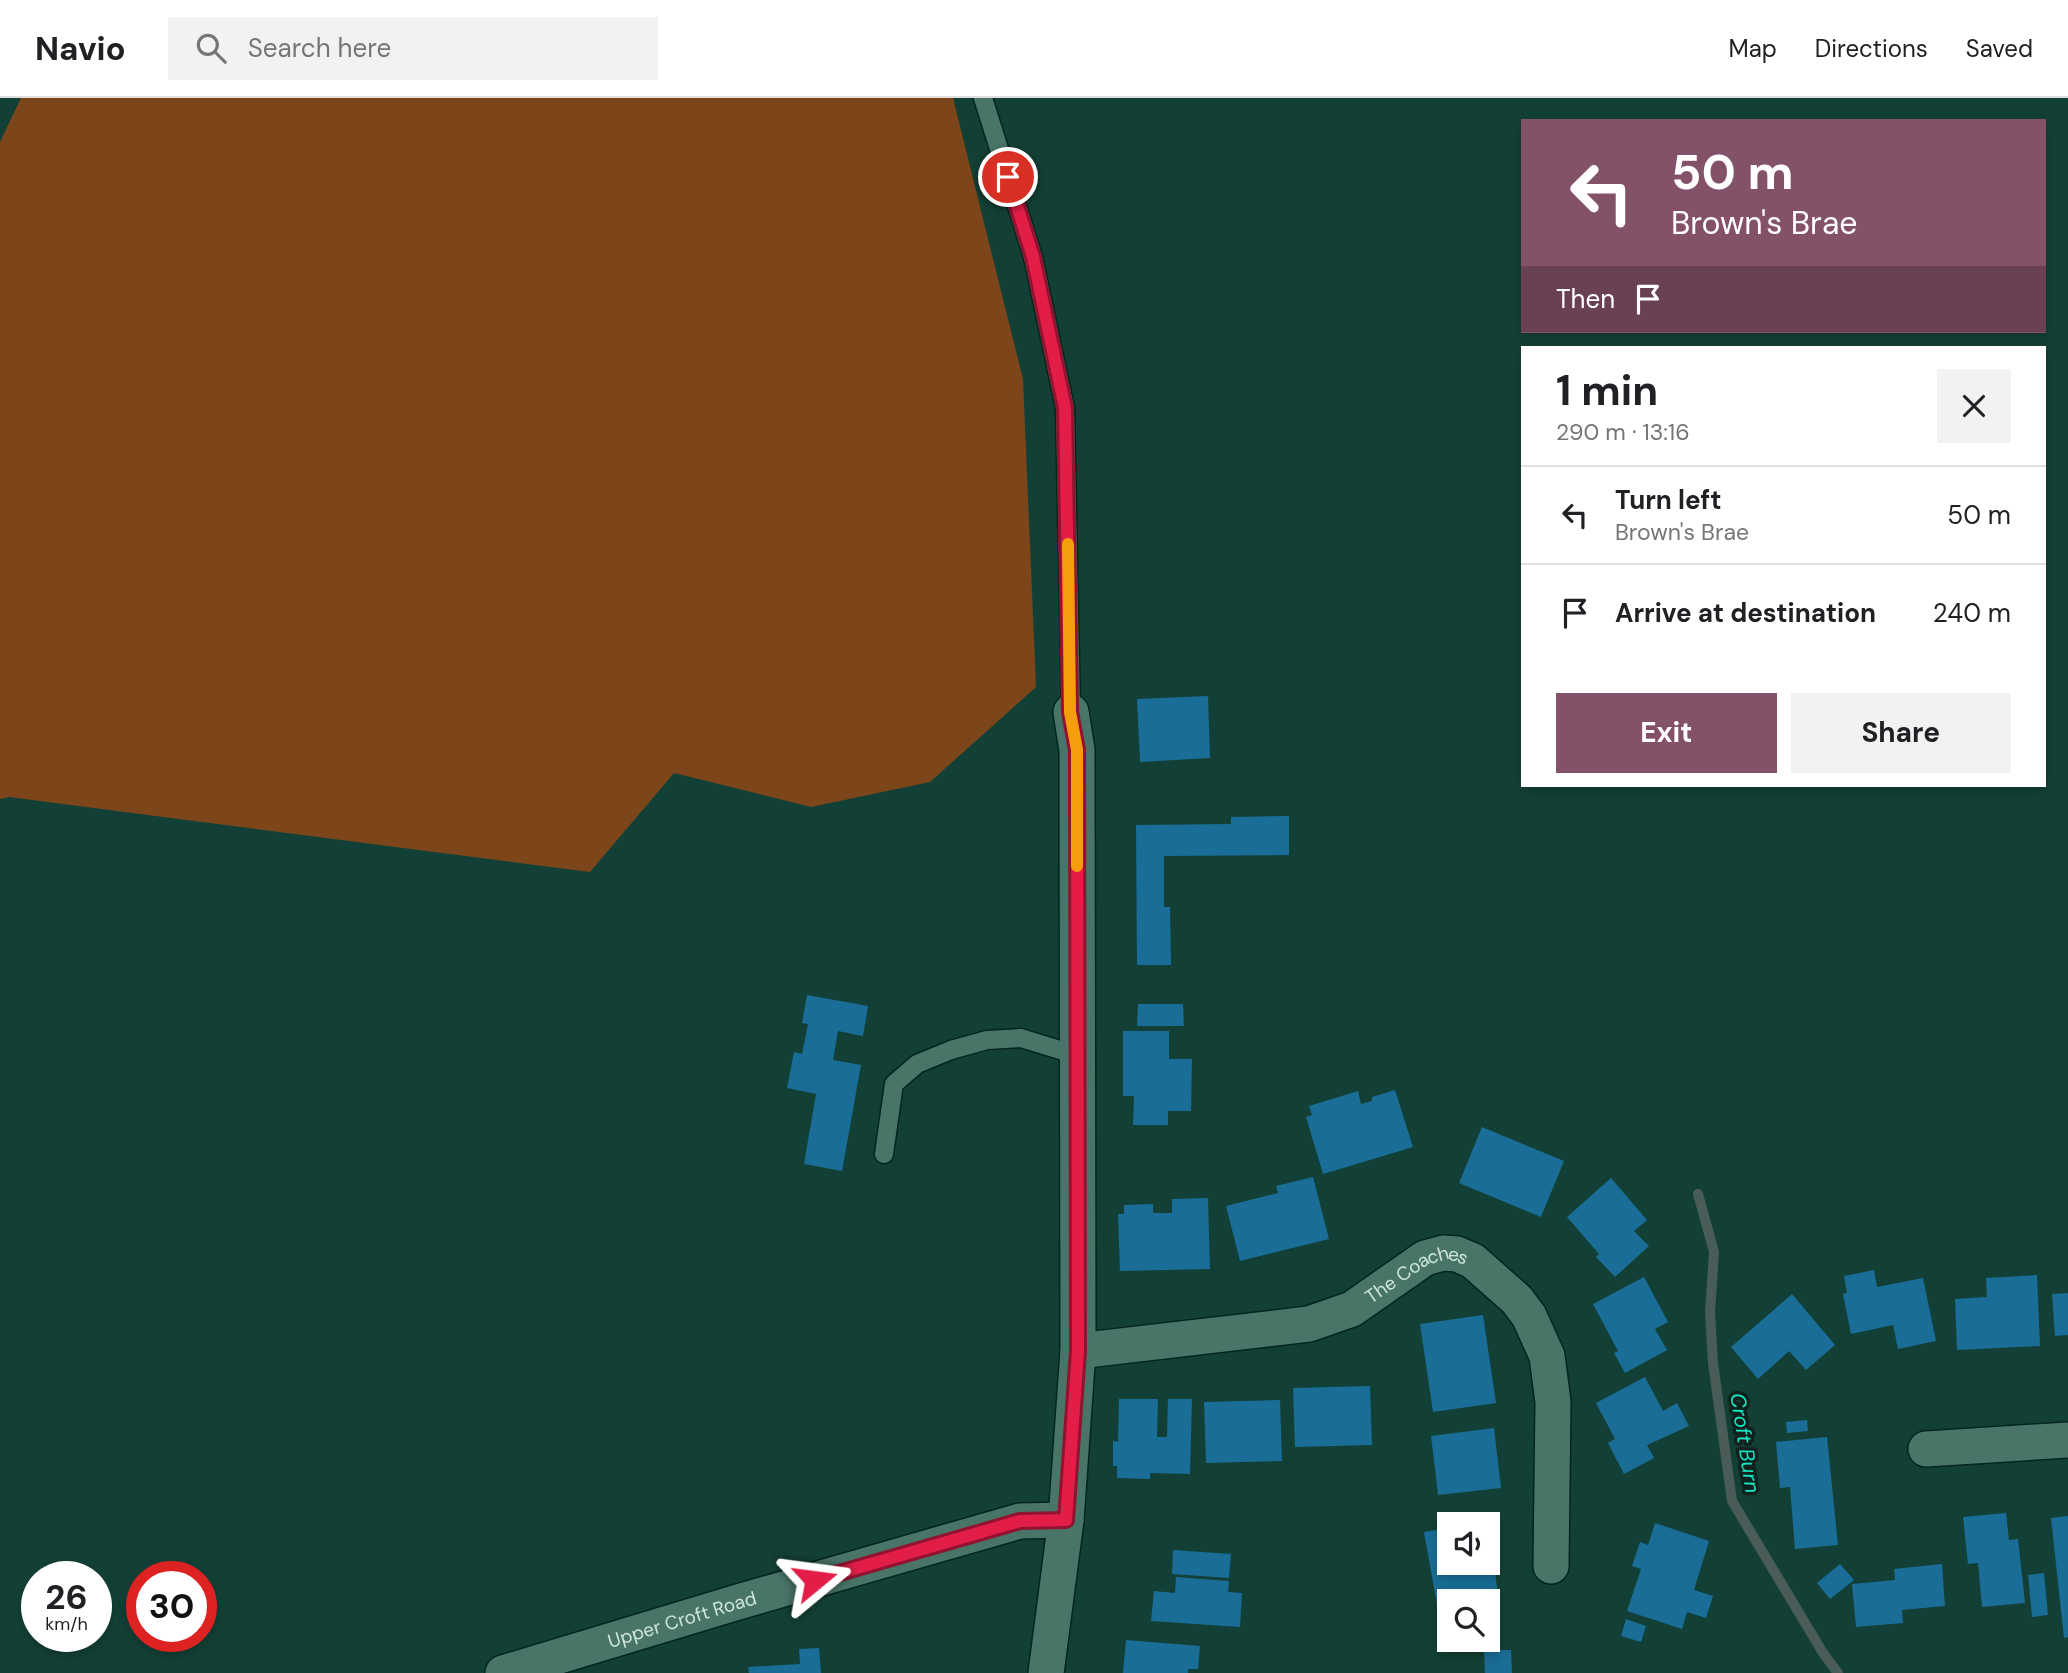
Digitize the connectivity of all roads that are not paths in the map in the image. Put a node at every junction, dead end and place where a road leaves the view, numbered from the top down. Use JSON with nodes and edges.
{"nodes":[{"id":1,"x":983,"y":98,"type":"edge"},
{"id":2,"x":1070,"y":712,"type":"joint"},
{"id":3,"x":1076,"y":1055,"type":"junction"},
{"id":4,"x":884,"y":1154,"type":"dead end"},
{"id":5,"x":1078,"y":1351,"type":"junction"},
{"id":6,"x":2068,"y":1440,"type":"edge"},
{"id":7,"x":1926,"y":1449,"type":"dead end"},
{"id":8,"x":1066,"y":1520,"type":"junction"},
{"id":9,"x":1551,"y":1566,"type":"dead end"},
{"id":10,"x":503,"y":1673,"type":"edge"},
{"id":11,"x":1046,"y":1673,"type":"edge"}],
"edges":[{"from":1,"to":2,"type":"lane"},
{"from":2,"to":3,"type":"street"},
{"from":3,"to":4,"type":"lane"},
{"from":3,"to":5,"type":"street"},
{"from":5,"to":8,"type":"street"},
{"from":5,"to":9,"type":"street","name":"The Coaches"},
{"from":6,"to":7,"type":"street"},
{"from":8,"to":10,"type":"street","name":"Upper Croft Road"},
{"from":8,"to":11,"type":"street"}]}
